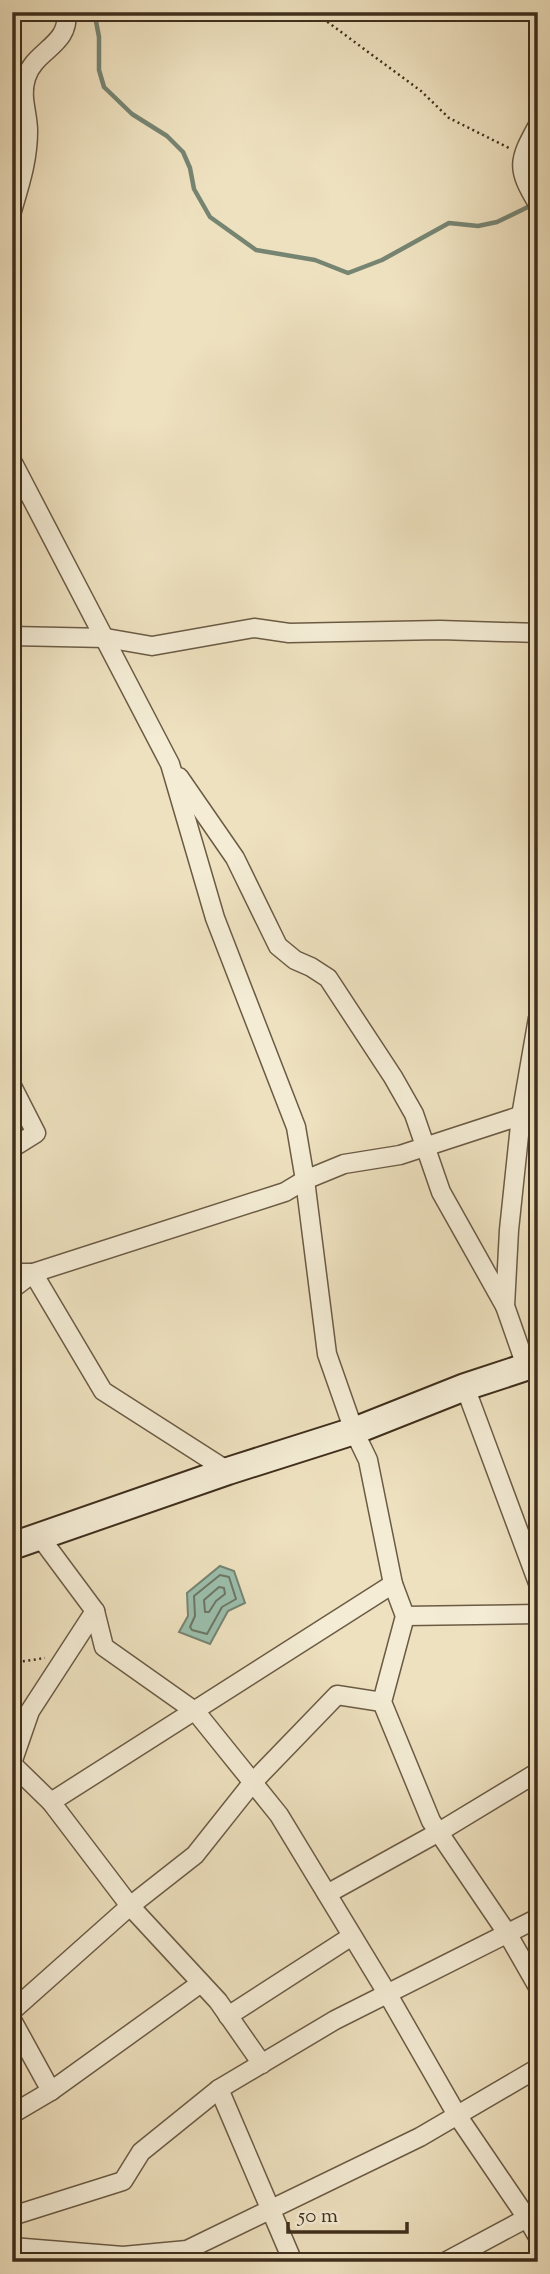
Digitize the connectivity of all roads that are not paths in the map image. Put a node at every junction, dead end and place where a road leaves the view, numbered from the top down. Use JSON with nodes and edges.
{"nodes":[{"id":1,"x":66,"y":12,"type":"edge"},
{"id":2,"x":538,"y":125,"type":"edge"},
{"id":3,"x":538,"y":204,"type":"edge"},
{"id":4,"x":12,"y":211,"type":"edge"},
{"id":5,"x":12,"y":461,"type":"edge"},
{"id":6,"x":538,"y":633,"type":"edge"},
{"id":7,"x":12,"y":636,"type":"edge"},
{"id":8,"x":106,"y":638,"type":"junction"},
{"id":9,"x":170,"y":764,"type":"junction"},
{"id":10,"x":538,"y":1018,"type":"edge"},
{"id":11,"x":12,"y":1086,"type":"edge"},
{"id":12,"x":530,"y":1113,"type":"edge"},
{"id":13,"x":427,"y":1147,"type":"junction"},
{"id":14,"x":12,"y":1148,"type":"edge"},
{"id":15,"x":305,"y":1180,"type":"junction"},
{"id":16,"x":12,"y":1273,"type":"edge"},
{"id":17,"x":33,"y":1273,"type":"junction"},
{"id":18,"x":12,"y":1289,"type":"edge"},
{"id":19,"x":505,"y":1306,"type":"junction"},
{"id":20,"x":532,"y":1364,"type":"edge"},
{"id":21,"x":465,"y":1387,"type":"junction"},
{"id":22,"x":354,"y":1431,"type":"junction"},
{"id":23,"x":228,"y":1471,"type":"junction"},
{"id":24,"x":40,"y":1537,"type":"junction"},
{"id":25,"x":12,"y":1546,"type":"edge"},
{"id":26,"x":538,"y":1583,"type":"edge"},
{"id":27,"x":393,"y":1584,"type":"junction"},
{"id":28,"x":95,"y":1611,"type":"junction"},
{"id":29,"x":538,"y":1614,"type":"edge"},
{"id":30,"x":405,"y":1616,"type":"junction"},
{"id":31,"x":382,"y":1702,"type":"junction"},
{"id":32,"x":196,"y":1712,"type":"junction"},
{"id":33,"x":12,"y":1763,"type":"edge"},
{"id":34,"x":538,"y":1772,"type":"edge"},
{"id":35,"x":253,"y":1783,"type":"junction"},
{"id":36,"x":51,"y":1802,"type":"junction"},
{"id":37,"x":439,"y":1832,"type":"junction"},
{"id":38,"x":327,"y":1894,"type":"junction"},
{"id":39,"x":130,"y":1906,"type":"junction"},
{"id":40,"x":538,"y":1918,"type":"edge"},
{"id":41,"x":507,"y":1933,"type":"junction"},
{"id":42,"x":352,"y":1936,"type":"junction"},
{"id":43,"x":201,"y":1983,"type":"junction"},
{"id":44,"x":538,"y":1987,"type":"edge"},
{"id":45,"x":387,"y":1993,"type":"junction"},
{"id":46,"x":12,"y":2011,"type":"edge"},
{"id":47,"x":228,"y":2016,"type":"junction"},
{"id":48,"x":12,"y":2020,"type":"edge"},
{"id":49,"x":262,"y":2064,"type":"junction"},
{"id":50,"x":538,"y":2068,"type":"edge"},
{"id":51,"x":219,"y":2089,"type":"junction"},
{"id":52,"x":51,"y":2091,"type":"junction"},
{"id":53,"x":12,"y":2114,"type":"edge"},
{"id":54,"x":457,"y":2115,"type":"junction"},
{"id":55,"x":271,"y":2210,"type":"junction"},
{"id":56,"x":12,"y":2216,"type":"edge"},
{"id":57,"x":527,"y":2218,"type":"junction"},
{"id":58,"x":538,"y":2237,"type":"edge"},
{"id":59,"x":12,"y":2247,"type":"edge"},
{"id":60,"x":184,"y":2256,"type":"edge"},
{"id":61,"x":98,"y":2258,"type":"edge"},
{"id":62,"x":293,"y":2262,"type":"edge"},
{"id":63,"x":444,"y":2262,"type":"edge"}],
"edges":[{"from":1,"to":4,"type":"street"},
{"from":2,"to":3,"type":"street"},
{"from":5,"to":8,"type":"street"},
{"from":6,"to":8,"type":"street"},
{"from":7,"to":8,"type":"street"},
{"from":8,"to":9,"type":"street"},
{"from":9,"to":13,"type":"street"},
{"from":9,"to":15,"type":"street"},
{"from":10,"to":12,"type":"street"},
{"from":11,"to":14,"type":"street"},
{"from":12,"to":13,"type":"street"},
{"from":12,"to":19,"type":"street"},
{"from":13,"to":15,"type":"street"},
{"from":13,"to":19,"type":"street"},
{"from":15,"to":17,"type":"street"},
{"from":15,"to":22,"type":"street"},
{"from":16,"to":17,"type":"street"},
{"from":17,"to":18,"type":"street"},
{"from":17,"to":23,"type":"street"},
{"from":19,"to":20,"type":"street"},
{"from":20,"to":21,"type":"street"},
{"from":21,"to":22,"type":"street"},
{"from":21,"to":26,"type":"street"},
{"from":22,"to":23,"type":"street"},
{"from":22,"to":27,"type":"street"},
{"from":23,"to":24,"type":"street"},
{"from":24,"to":25,"type":"street"},
{"from":24,"to":28,"type":"street"},
{"from":27,"to":30,"type":"street"},
{"from":27,"to":32,"type":"street"},
{"from":28,"to":32,"type":"street"},
{"from":28,"to":33,"type":"street"},
{"from":29,"to":30,"type":"street"},
{"from":30,"to":31,"type":"street"},
{"from":31,"to":35,"type":"street"},
{"from":31,"to":37,"type":"street"},
{"from":32,"to":35,"type":"street"},
{"from":32,"to":36,"type":"street"},
{"from":33,"to":36,"type":"street"},
{"from":34,"to":37,"type":"street"},
{"from":35,"to":38,"type":"street"},
{"from":35,"to":39,"type":"street"},
{"from":36,"to":39,"type":"street"},
{"from":37,"to":38,"type":"street"},
{"from":37,"to":41,"type":"street"},
{"from":38,"to":42,"type":"street"},
{"from":39,"to":43,"type":"street"},
{"from":39,"to":46,"type":"street"},
{"from":40,"to":41,"type":"street"},
{"from":41,"to":44,"type":"street"},
{"from":41,"to":45,"type":"street"},
{"from":42,"to":45,"type":"street"},
{"from":42,"to":47,"type":"street"},
{"from":43,"to":47,"type":"street"},
{"from":43,"to":52,"type":"street"},
{"from":45,"to":49,"type":"street"},
{"from":45,"to":54,"type":"street"},
{"from":47,"to":49,"type":"street"},
{"from":48,"to":52,"type":"street"},
{"from":49,"to":51,"type":"street"},
{"from":50,"to":54,"type":"street"},
{"from":51,"to":55,"type":"street"},
{"from":51,"to":56,"type":"street"},
{"from":52,"to":53,"type":"street"},
{"from":54,"to":55,"type":"street"},
{"from":54,"to":57,"type":"street"},
{"from":55,"to":60,"type":"street"},
{"from":55,"to":62,"type":"street"},
{"from":57,"to":58,"type":"street"},
{"from":57,"to":63,"type":"street"},
{"from":59,"to":61,"type":"street"},
{"from":60,"to":61,"type":"street"}]}
